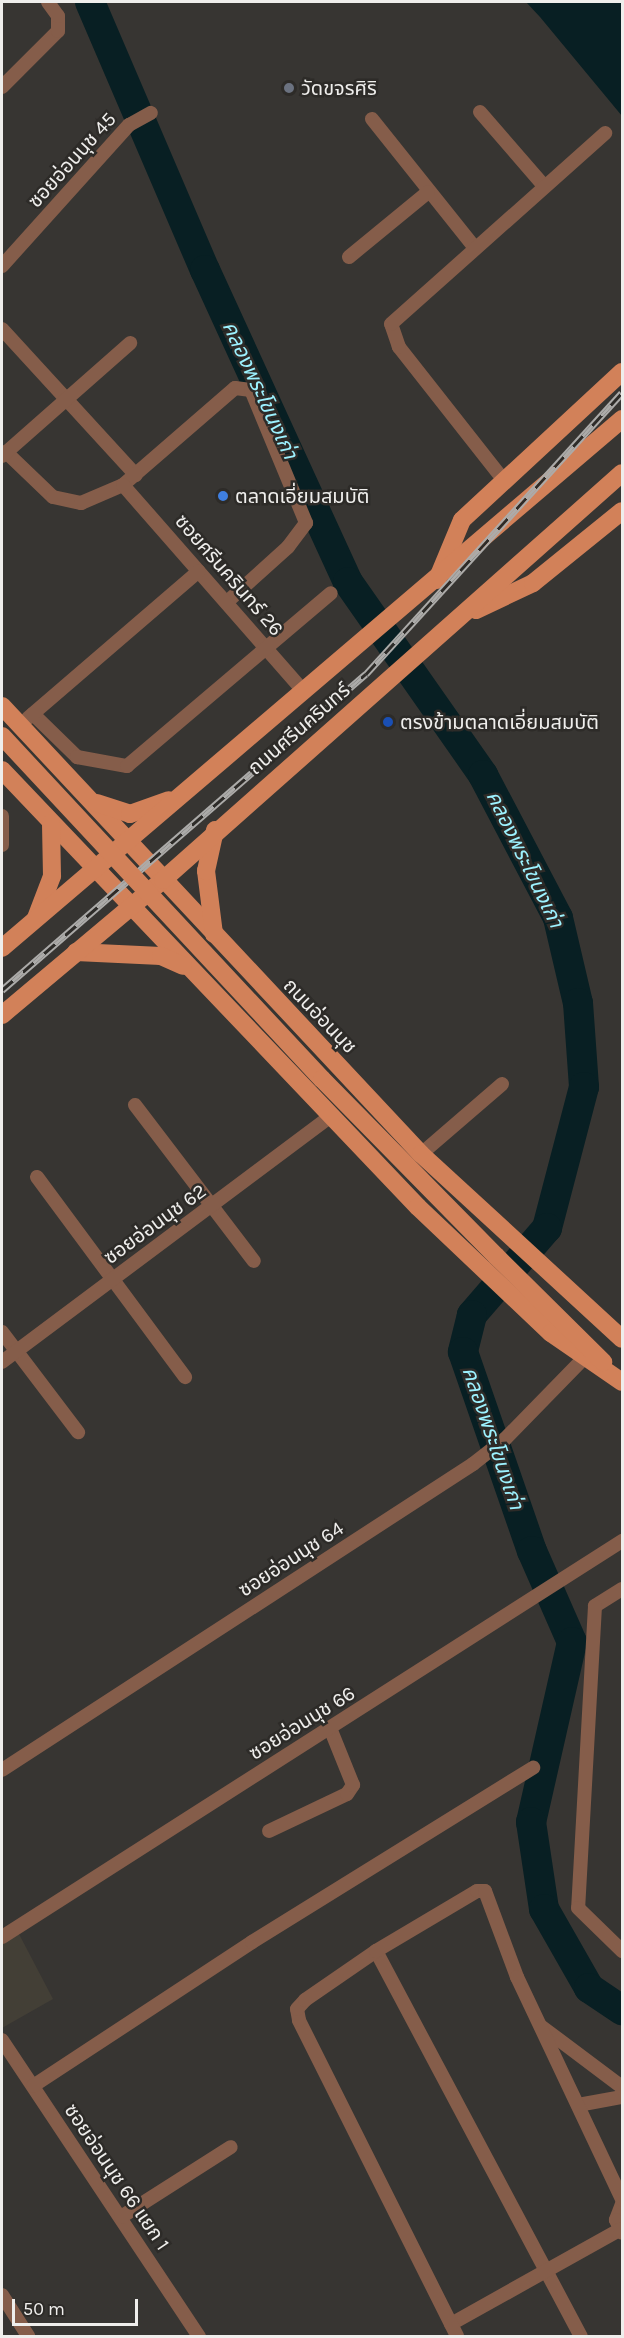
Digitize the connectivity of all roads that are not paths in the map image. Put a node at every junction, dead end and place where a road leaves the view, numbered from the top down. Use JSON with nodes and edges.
{"nodes":[{"id":1,"x":48,"y":2,"type":"edge"},
{"id":2,"x":2,"y":87,"type":"edge"},
{"id":3,"x":480,"y":112,"type":"dead end"},
{"id":4,"x":146,"y":114,"type":"dead end"},
{"id":5,"x":372,"y":118,"type":"dead end"},
{"id":6,"x":605,"y":133,"type":"dead end"},
{"id":7,"x":544,"y":186,"type":"junction"},
{"id":8,"x":428,"y":192,"type":"junction"},
{"id":9,"x":474,"y":247,"type":"junction"},
{"id":10,"x":349,"y":257,"type":"dead end"},
{"id":11,"x":2,"y":266,"type":"edge"},
{"id":12,"x":2,"y":329,"type":"edge"},
{"id":13,"x":130,"y":343,"type":"dead end"},
{"id":14,"x":622,"y":372,"type":"edge"},
{"id":15,"x":66,"y":396,"type":"junction"},
{"id":16,"x":619,"y":422,"type":"edge"},
{"id":17,"x":4,"y":454,"type":"edge"},
{"id":18,"x":622,"y":473,"type":"edge"},
{"id":19,"x":136,"y":474,"type":"junction"},
{"id":20,"x":502,"y":478,"type":"junction"},
{"id":21,"x":123,"y":485,"type":"junction"},
{"id":22,"x":622,"y":511,"type":"edge"},
{"id":23,"x":199,"y":571,"type":"junction"},
{"id":24,"x":436,"y":580,"type":"junction"},
{"id":25,"x":331,"y":593,"type":"dead end"},
{"id":26,"x":227,"y":602,"type":"junction"},
{"id":27,"x":464,"y":615,"type":"junction"},
{"id":28,"x":267,"y":648,"type":"junction"},
{"id":29,"x":304,"y":692,"type":"junction"},
{"id":30,"x":2,"y":706,"type":"edge"},
{"id":31,"x":27,"y":720,"type":"junction"},
{"id":32,"x":2,"y":736,"type":"edge"},
{"id":33,"x":38,"y":744,"type":"junction"},
{"id":34,"x":4,"y":777,"type":"edge"},
{"id":35,"x":83,"y":793,"type":"junction"},
{"id":36,"x":186,"y":793,"type":"junction"},
{"id":37,"x":2,"y":816,"type":"edge"},
{"id":38,"x":51,"y":821,"type":"junction"},
{"id":39,"x":215,"y":830,"type":"junction"},
{"id":40,"x":128,"y":842,"type":"junction"},
{"id":41,"x":2,"y":845,"type":"edge"},
{"id":42,"x":96,"y":870,"type":"junction"},
{"id":43,"x":164,"y":880,"type":"junction"},
{"id":44,"x":132,"y":906,"type":"junction"},
{"id":45,"x":35,"y":919,"type":"junction"},
{"id":46,"x":214,"y":936,"type":"junction"},
{"id":47,"x":2,"y":948,"type":"edge"},
{"id":48,"x":76,"y":952,"type":"junction"},
{"id":49,"x":188,"y":968,"type":"junction"},
{"id":50,"x":260,"y":986,"type":"junction"},
{"id":51,"x":231,"y":1012,"type":"junction"},
{"id":52,"x":2,"y":1015,"type":"edge"},
{"id":53,"x":502,"y":1084,"type":"dead end"},
{"id":54,"x":135,"y":1105,"type":"dead end"},
{"id":55,"x":331,"y":1116,"type":"junction"},
{"id":56,"x":421,"y":1154,"type":"junction"},
{"id":57,"x":37,"y":1177,"type":"dead end"},
{"id":58,"x":215,"y":1204,"type":"junction"},
{"id":59,"x":254,"y":1261,"type":"dead end"},
{"id":60,"x":114,"y":1278,"type":"junction"},
{"id":61,"x":541,"y":1297,"type":"junction"},
{"id":62,"x":2,"y":1332,"type":"edge"},
{"id":63,"x":622,"y":1342,"type":"edge"},
{"id":64,"x":16,"y":1351,"type":"junction"},
{"id":65,"x":584,"y":1358,"type":"junction"},
{"id":66,"x":2,"y":1362,"type":"edge"},
{"id":67,"x":185,"y":1377,"type":"dead end"},
{"id":68,"x":621,"y":1380,"type":"edge"},
{"id":69,"x":78,"y":1432,"type":"dead end"},
{"id":70,"x":622,"y":1542,"type":"edge"},
{"id":71,"x":622,"y":1589,"type":"edge"},
{"id":72,"x":330,"y":1728,"type":"junction"},
{"id":73,"x":533,"y":1768,"type":"dead end"},
{"id":74,"x":2,"y":1770,"type":"edge"},
{"id":75,"x":268,"y":1831,"type":"dead end"},
{"id":76,"x":2,"y":1936,"type":"edge"},
{"id":77,"x":376,"y":1951,"type":"junction"},
{"id":78,"x":622,"y":1951,"type":"edge"},
{"id":79,"x":541,"y":2026,"type":"junction"},
{"id":80,"x":2,"y":2040,"type":"edge"},
{"id":81,"x":33,"y":2086,"type":"junction"},
{"id":82,"x":622,"y":2086,"type":"edge"},
{"id":83,"x":622,"y":2097,"type":"edge"},
{"id":84,"x":578,"y":2104,"type":"junction"},
{"id":85,"x":231,"y":2147,"type":"dead end"},
{"id":86,"x":622,"y":2199,"type":"edge"},
{"id":87,"x":622,"y":2204,"type":"edge"},
{"id":88,"x":121,"y":2217,"type":"junction"},
{"id":89,"x":621,"y":2231,"type":"edge"},
{"id":90,"x":545,"y":2269,"type":"junction"},
{"id":91,"x":2,"y":2295,"type":"edge"},
{"id":92,"x":451,"y":2324,"type":"junction"},
{"id":93,"x":28,"y":2337,"type":"edge"},
{"id":94,"x":199,"y":2337,"type":"edge"},
{"id":95,"x":458,"y":2337,"type":"edge"},
{"id":96,"x":581,"y":2337,"type":"edge"}],
"edges":[{"from":1,"to":2,"type":"street"},
{"from":3,"to":7,"type":"street"},
{"from":4,"to":11,"type":"street","name":"ซอยอ่อนนุช 45"},
{"from":5,"to":8,"type":"street"},
{"from":6,"to":7,"type":"street"},
{"from":7,"to":9,"type":"street"},
{"from":8,"to":9,"type":"street"},
{"from":8,"to":10,"type":"street"},
{"from":9,"to":20,"type":"street"},
{"from":12,"to":15,"type":"street"},
{"from":13,"to":15,"type":"street"},
{"from":14,"to":20,"type":"main road"},
{"from":15,"to":17,"type":"street"},
{"from":15,"to":19,"type":"street"},
{"from":16,"to":24,"type":"main road","name":"ถนนศรีนครินทร์"},
{"from":17,"to":21,"type":"street"},
{"from":18,"to":27,"type":"main road","name":"ถนนศรีนครินทร์"},
{"from":19,"to":21,"type":"street"},
{"from":19,"to":26,"type":"street"},
{"from":20,"to":24,"type":"main road"},
{"from":21,"to":23,"type":"street","name":"ซอยศรีนครินทร์ 26"},
{"from":22,"to":27,"type":"main road"},
{"from":23,"to":26,"type":"street","name":"ซอยศรีนครินทร์ 26"},
{"from":23,"to":31,"type":"street"},
{"from":24,"to":29,"type":"main road","name":"ถนนศรีนครินทร์"},
{"from":25,"to":28,"type":"street"},
{"from":26,"to":28,"type":"street","name":"ซอยศรีนครินทร์ 26"},
{"from":27,"to":39,"type":"main road","name":"ถนนศรีนครินทร์"},
{"from":28,"to":29,"type":"street","name":"ซอยศรีนครินทร์ 26"},
{"from":28,"to":31,"type":"street"},
{"from":29,"to":36,"type":"main road","name":"ถนนศรีนครินทร์"},
{"from":30,"to":31,"type":"main road","name":"ถนนอ่อนนุช"},
{"from":31,"to":33,"type":"main road","name":"ถนนอ่อนนุช"},
{"from":32,"to":61,"type":"main road","name":"ถนนอ่อนนุช","bridge":true},
{"from":33,"to":34,"type":"main road"},
{"from":33,"to":35,"type":"main road","name":"ถนนอ่อนนุช"},
{"from":34,"to":38,"type":"main road","name":"ถนนอ่อนนุช"},
{"from":35,"to":36,"type":"main road"},
{"from":35,"to":40,"type":"main road","name":"ถนนอ่อนนุช"},
{"from":36,"to":40,"type":"main road","name":"ถนนศรีนครินทร์"},
{"from":37,"to":41,"type":"street"},
{"from":38,"to":42,"type":"main road","name":"ถนนอ่อนนุช"},
{"from":38,"to":45,"type":"main road"},
{"from":39,"to":43,"type":"main road","name":"ถนนศรีนครินทร์"},
{"from":39,"to":46,"type":"main road"},
{"from":40,"to":42,"type":"main road","name":"ถนนศรีนครินทร์"},
{"from":40,"to":43,"type":"main road","name":"ถนนอ่อนนุช"},
{"from":42,"to":44,"type":"main road","name":"ถนนอ่อนนุช"},
{"from":42,"to":45,"type":"main road","name":"ถนนศรีนครินทร์"},
{"from":43,"to":44,"type":"main road","name":"ถนนศรีนครินทร์"},
{"from":43,"to":46,"type":"main road","name":"ถนนอ่อนนุช"},
{"from":44,"to":48,"type":"main road","name":"ถนนศรีนครินทร์"},
{"from":44,"to":49,"type":"main road","name":"ถนนอ่อนนุช"},
{"from":45,"to":47,"type":"main road","name":"ถนนศรีนครินทร์"},
{"from":46,"to":50,"type":"main road","name":"ถนนอ่อนนุช"},
{"from":48,"to":49,"type":"main road"},
{"from":48,"to":52,"type":"main road","name":"ถนนศรีนครินทร์"},
{"from":49,"to":51,"type":"main road","name":"ถนนอ่อนนุช"},
{"from":50,"to":51,"type":"main road"},
{"from":50,"to":56,"type":"main road","name":"ถนนอ่อนนุช"},
{"from":51,"to":55,"type":"main road","name":"ถนนอ่อนนุช"},
{"from":53,"to":56,"type":"street"},
{"from":54,"to":58,"type":"street"},
{"from":55,"to":58,"type":"street","name":"ซอยอ่อนนุช 62"},
{"from":55,"to":65,"type":"main road","name":"ถนนอ่อนนุช"},
{"from":56,"to":63,"type":"main road","name":"ถนนอ่อนนุช"},
{"from":57,"to":60,"type":"street"},
{"from":58,"to":59,"type":"street"},
{"from":58,"to":60,"type":"street","name":"ซอยอ่อนนุช 62"},
{"from":60,"to":64,"type":"street","name":"ซอยอ่อนนุช 62"},
{"from":60,"to":67,"type":"street"},
{"from":61,"to":63,"type":"main road","name":"ถนนอ่อนนุช"},
{"from":61,"to":68,"type":"main road","name":"ถนนอ่อนนุช"},
{"from":62,"to":64,"type":"street"},
{"from":64,"to":66,"type":"street","name":"ซอยอ่อนนุช 62"},
{"from":64,"to":69,"type":"street"},
{"from":65,"to":68,"type":"main road","name":"ถนนอ่อนนุช"},
{"from":65,"to":74,"type":"street","name":"ซอยอ่อนนุช 64"},
{"from":70,"to":72,"type":"street","name":"ซอยอ่อนนุช 66"},
{"from":71,"to":78,"type":"street"},
{"from":72,"to":75,"type":"street"},
{"from":72,"to":76,"type":"street","name":"ซอยอ่อนนุช 66"},
{"from":73,"to":81,"type":"street"},
{"from":77,"to":79,"type":"street"},
{"from":77,"to":90,"type":"street"},
{"from":77,"to":92,"type":"street"},
{"from":79,"to":82,"type":"street"},
{"from":79,"to":84,"type":"street"},
{"from":80,"to":81,"type":"street","name":"ซอยอ่อนนุช 66 แยก 1"},
{"from":81,"to":88,"type":"street","name":"ซอยอ่อนนุช 66 แยก 1"},
{"from":83,"to":84,"type":"street"},
{"from":84,"to":86,"type":"street"},
{"from":85,"to":88,"type":"street"},
{"from":87,"to":89,"type":"street"},
{"from":88,"to":94,"type":"street","name":"ซอยอ่อนนุช 66 แยก 1"},
{"from":89,"to":90,"type":"street"},
{"from":90,"to":92,"type":"street"},
{"from":90,"to":96,"type":"street"},
{"from":91,"to":93,"type":"street"},
{"from":92,"to":95,"type":"street"}]}
